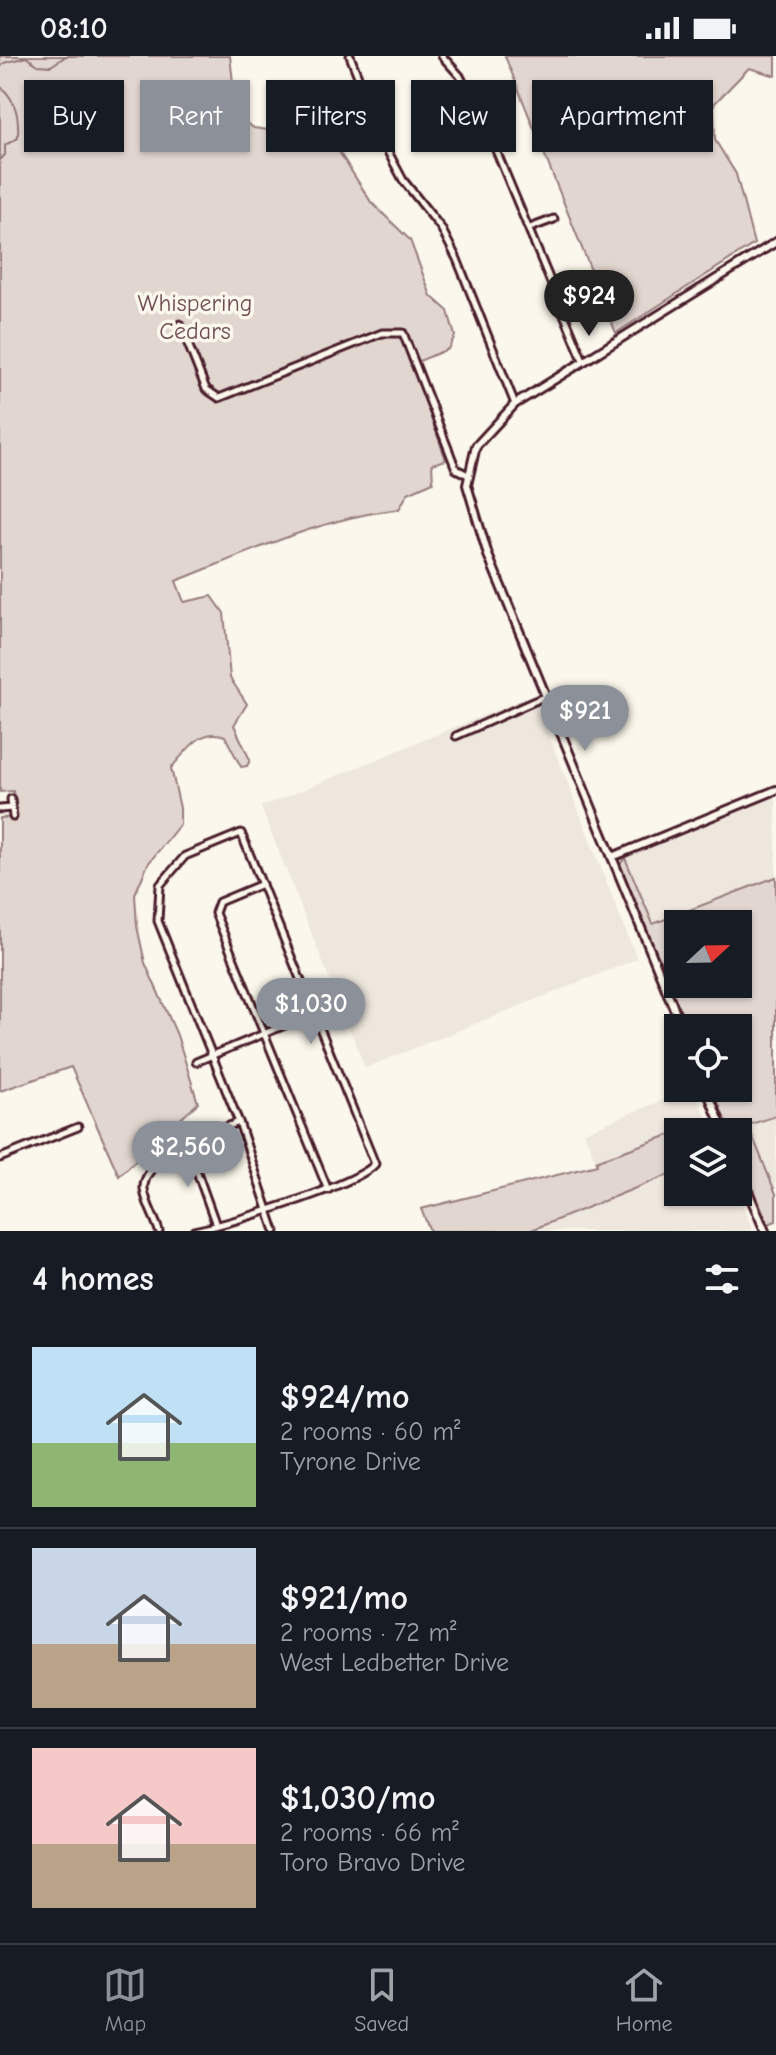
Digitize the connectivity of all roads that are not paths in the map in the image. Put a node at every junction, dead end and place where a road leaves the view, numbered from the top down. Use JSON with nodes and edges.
{"nodes":[{"id":1,"x":350,"y":56,"type":"edge"},
{"id":2,"x":442,"y":56,"type":"edge"},
{"id":3,"x":554,"y":219,"type":"dead end"},
{"id":4,"x":530,"y":228,"type":"junction"},
{"id":5,"x":776,"y":242,"type":"edge"},
{"id":6,"x":180,"y":324,"type":"dead end"},
{"id":7,"x":583,"y":360,"type":"junction"},
{"id":8,"x":515,"y":404,"type":"junction"},
{"id":9,"x":468,"y":475,"type":"junction"},
{"id":10,"x":546,"y":696,"type":"junction"},
{"id":11,"x":456,"y":736,"type":"dead end"},
{"id":12,"x":776,"y":790,"type":"edge"},
{"id":13,"x":11,"y":799,"type":"dead end"},
{"id":14,"x":12,"y":808,"type":"junction"},
{"id":15,"x":0,"y":809,"type":"edge"},
{"id":16,"x":13,"y":817,"type":"dead end"},
{"id":17,"x":612,"y":857,"type":"junction"},
{"id":18,"x":262,"y":884,"type":"junction"},
{"id":19,"x":314,"y":1013,"type":"junction"},
{"id":20,"x":676,"y":1014,"type":"edge"},
{"id":21,"x":265,"y":1034,"type":"junction"},
{"id":22,"x":213,"y":1055,"type":"junction"},
{"id":23,"x":196,"y":1062,"type":"dead end"},
{"id":24,"x":239,"y":1122,"type":"junction"},
{"id":25,"x":78,"y":1127,"type":"dead end"},
{"id":26,"x":187,"y":1144,"type":"junction"},
{"id":27,"x":0,"y":1158,"type":"edge"},
{"id":28,"x":328,"y":1190,"type":"junction"},
{"id":29,"x":752,"y":1203,"type":"edge"},
{"id":30,"x":268,"y":1208,"type":"junction"},
{"id":31,"x":216,"y":1225,"type":"junction"},
{"id":32,"x":159,"y":1231,"type":"edge"},
{"id":33,"x":194,"y":1231,"type":"edge"},
{"id":34,"x":275,"y":1231,"type":"edge"},
{"id":35,"x":763,"y":1231,"type":"edge"}],
"edges":[{"from":1,"to":8,"type":"street"},
{"from":2,"to":4,"type":"street"},
{"from":3,"to":4,"type":"street"},
{"from":4,"to":7,"type":"street"},
{"from":5,"to":7,"type":"street"},
{"from":6,"to":9,"type":"street"},
{"from":7,"to":8,"type":"street"},
{"from":8,"to":9,"type":"street"},
{"from":9,"to":10,"type":"street"},
{"from":10,"to":11,"type":"street"},
{"from":10,"to":17,"type":"street"},
{"from":12,"to":17,"type":"street"},
{"from":13,"to":14,"type":"street"},
{"from":14,"to":15,"type":"street"},
{"from":14,"to":16,"type":"street"},
{"from":17,"to":20,"type":"street"},
{"from":18,"to":19,"type":"street"},
{"from":18,"to":21,"type":"street"},
{"from":18,"to":22,"type":"street"},
{"from":19,"to":21,"type":"street"},
{"from":19,"to":28,"type":"street"},
{"from":21,"to":22,"type":"street"},
{"from":21,"to":28,"type":"street"},
{"from":22,"to":23,"type":"street"},
{"from":22,"to":24,"type":"street"},
{"from":24,"to":26,"type":"street"},
{"from":24,"to":30,"type":"street"},
{"from":25,"to":27,"type":"street"},
{"from":26,"to":31,"type":"street"},
{"from":26,"to":32,"type":"street"},
{"from":28,"to":30,"type":"street"},
{"from":29,"to":35,"type":"street"},
{"from":30,"to":31,"type":"street"},
{"from":30,"to":34,"type":"street"},
{"from":31,"to":33,"type":"street"}]}
